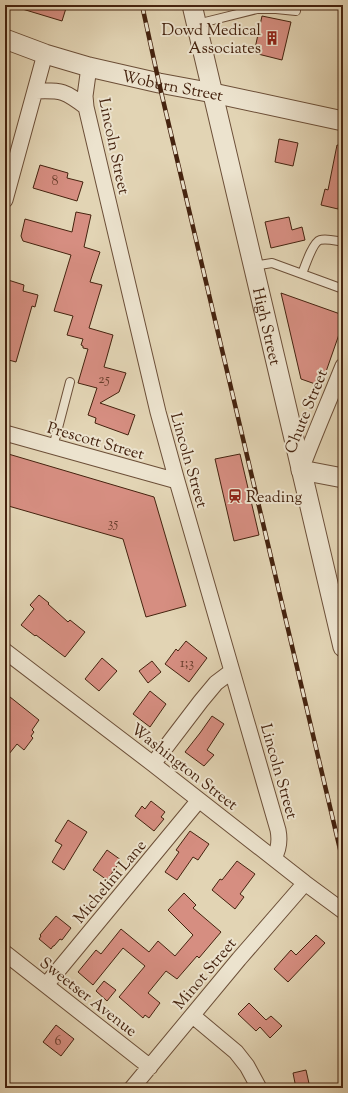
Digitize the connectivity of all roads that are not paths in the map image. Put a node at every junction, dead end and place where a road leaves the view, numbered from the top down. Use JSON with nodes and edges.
{"nodes":[{"id":1,"x":192,"y":5,"type":"edge"},
{"id":2,"x":296,"y":11,"type":"dead end"},
{"id":3,"x":196,"y":24,"type":"junction"},
{"id":4,"x":5,"y":39,"type":"edge"},
{"id":5,"x":45,"y":54,"type":"junction"},
{"id":6,"x":89,"y":67,"type":"junction"},
{"id":7,"x":36,"y":91,"type":"junction"},
{"id":8,"x":213,"y":93,"type":"junction"},
{"id":9,"x":86,"y":108,"type":"junction"},
{"id":10,"x":343,"y":122,"type":"edge"},
{"id":11,"x":5,"y":200,"type":"edge"},
{"id":12,"x":343,"y":242,"type":"edge"},
{"id":13,"x":253,"y":266,"type":"junction"},
{"id":14,"x":302,"y":274,"type":"junction"},
{"id":15,"x":343,"y":289,"type":"edge"},
{"id":16,"x":343,"y":366,"type":"edge"},
{"id":17,"x":70,"y":382,"type":"dead end"},
{"id":18,"x":5,"y":433,"type":"edge"},
{"id":19,"x":53,"y":446,"type":"junction"},
{"id":20,"x":301,"y":470,"type":"junction"},
{"id":21,"x":343,"y":478,"type":"edge"},
{"id":22,"x":177,"y":481,"type":"junction"},
{"id":23,"x":336,"y":590,"type":"edge"},
{"id":24,"x":343,"y":647,"type":"edge"},
{"id":25,"x":5,"y":651,"type":"edge"},
{"id":26,"x":232,"y":671,"type":"junction"},
{"id":27,"x":153,"y":764,"type":"junction"},
{"id":28,"x":199,"y":800,"type":"junction"},
{"id":29,"x":274,"y":858,"type":"junction"},
{"id":30,"x":305,"y":883,"type":"junction"},
{"id":31,"x":343,"y":910,"type":"edge"},
{"id":32,"x":5,"y":953,"type":"edge"},
{"id":33,"x":46,"y":985,"type":"junction"},
{"id":34,"x":193,"y":1016,"type":"junction"},
{"id":35,"x":150,"y":1067,"type":"junction"},
{"id":36,"x":132,"y":1088,"type":"edge"},
{"id":37,"x":258,"y":1088,"type":"edge"}],
"edges":[{"from":1,"to":3,"type":"street","name":"High Street"},
{"from":2,"to":3,"type":"lane"},
{"from":3,"to":8,"type":"street","name":"High Street"},
{"from":4,"to":5,"type":"street","name":"Woburn Street"},
{"from":5,"to":6,"type":"street","name":"Woburn Street"},
{"from":5,"to":7,"type":"street"},
{"from":6,"to":8,"type":"street","name":"Woburn Street"},
{"from":6,"to":9,"type":"street","name":"Lincoln Street"},
{"from":7,"to":9,"type":"street"},
{"from":7,"to":11,"type":"street"},
{"from":8,"to":10,"type":"street","name":"Woburn Street"},
{"from":8,"to":13,"type":"street","name":"High Street"},
{"from":9,"to":22,"type":"street","name":"Lincoln Street"},
{"from":12,"to":14,"type":"lane"},
{"from":13,"to":14,"type":"lane"},
{"from":13,"to":20,"type":"street","name":"High Street"},
{"from":14,"to":15,"type":"lane"},
{"from":16,"to":20,"type":"street","name":"Chute Street"},
{"from":17,"to":19,"type":"lane"},
{"from":18,"to":19,"type":"street","name":"Prescott Street"},
{"from":19,"to":22,"type":"street","name":"Prescott Street"},
{"from":20,"to":21,"type":"street"},
{"from":20,"to":23,"type":"street","name":"High Street"},
{"from":22,"to":26,"type":"street","name":"Lincoln Street"},
{"from":23,"to":24,"type":"street","name":"High Street"},
{"from":25,"to":27,"type":"street","name":"Washington Street"},
{"from":26,"to":27,"type":"street"},
{"from":26,"to":29,"type":"street","name":"Lincoln Street"},
{"from":27,"to":28,"type":"street","name":"Washington Street"},
{"from":28,"to":29,"type":"street","name":"Washington Street"},
{"from":28,"to":33,"type":"street","name":"Michelini Lane"},
{"from":29,"to":30,"type":"street","name":"Washington Street"},
{"from":30,"to":31,"type":"street","name":"Washington Street"},
{"from":30,"to":34,"type":"street","name":"Minot Street"},
{"from":32,"to":33,"type":"street","name":"Sweetser Avenue"},
{"from":33,"to":35,"type":"street","name":"Sweetser Avenue"},
{"from":34,"to":35,"type":"street","name":"Minot Street"},
{"from":34,"to":37,"type":"street"},
{"from":35,"to":36,"type":"street","name":"Minot Street"}]}
